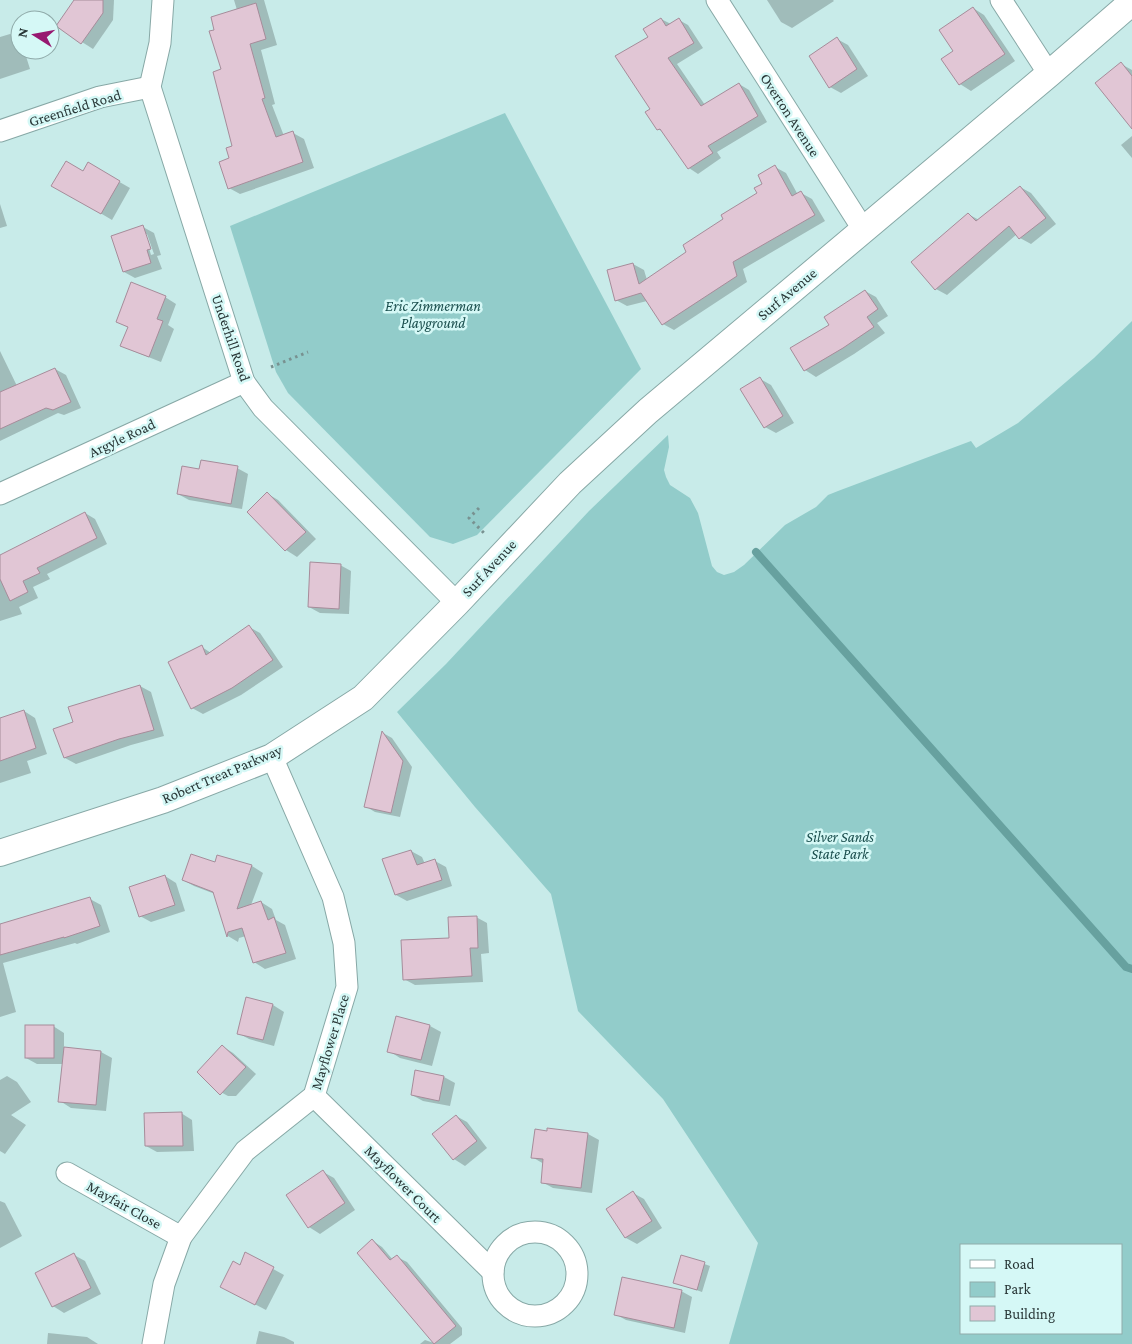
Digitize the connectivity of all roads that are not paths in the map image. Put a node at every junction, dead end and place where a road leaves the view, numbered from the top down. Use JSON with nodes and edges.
{"nodes":[{"id":1,"x":164,"y":0,"type":"edge"},
{"id":2,"x":716,"y":0,"type":"edge"},
{"id":3,"x":1001,"y":0,"type":"edge"},
{"id":4,"x":1132,"y":2,"type":"edge"},
{"id":5,"x":1049,"y":74,"type":"junction"},
{"id":6,"x":150,"y":87,"type":"junction"},
{"id":7,"x":0,"y":131,"type":"edge"},
{"id":8,"x":863,"y":229,"type":"junction"},
{"id":9,"x":244,"y":382,"type":"junction"},
{"id":10,"x":0,"y":494,"type":"edge"},
{"id":11,"x":457,"y":603,"type":"junction"},
{"id":12,"x":272,"y":757,"type":"junction"},
{"id":13,"x":0,"y":853,"type":"edge"},
{"id":14,"x":314,"y":1096,"type":"junction"},
{"id":15,"x":67,"y":1173,"type":"dead end"},
{"id":16,"x":181,"y":1237,"type":"junction"},
{"id":17,"x":493,"y":1272,"type":"dead end"},
{"id":18,"x":154,"y":1344,"type":"edge"}],
"edges":[{"from":1,"to":6,"type":"street"},
{"from":2,"to":8,"type":"street","name":"Overton Avenue"},
{"from":3,"to":5,"type":"street"},
{"from":4,"to":5,"type":"street","name":"Surf Avenue"},
{"from":5,"to":8,"type":"street","name":"Surf Avenue"},
{"from":6,"to":7,"type":"street","name":"Greenfield Road"},
{"from":6,"to":9,"type":"street","name":"Underhill Road"},
{"from":8,"to":11,"type":"street","name":"Surf Avenue"},
{"from":9,"to":10,"type":"street","name":"Argyle Road"},
{"from":9,"to":11,"type":"street","name":"Underhill Road"},
{"from":11,"to":12,"type":"street","name":"Robert Treat Parkway"},
{"from":12,"to":13,"type":"street","name":"Robert Treat Parkway"},
{"from":12,"to":14,"type":"street","name":"Mayflower Place"},
{"from":14,"to":16,"type":"street","name":"Mayflower Place"},
{"from":14,"to":17,"type":"street","name":"Mayflower Court"},
{"from":15,"to":16,"type":"street","name":"Mayfair Close"},
{"from":16,"to":18,"type":"street","name":"Mayflower Place"}]}
